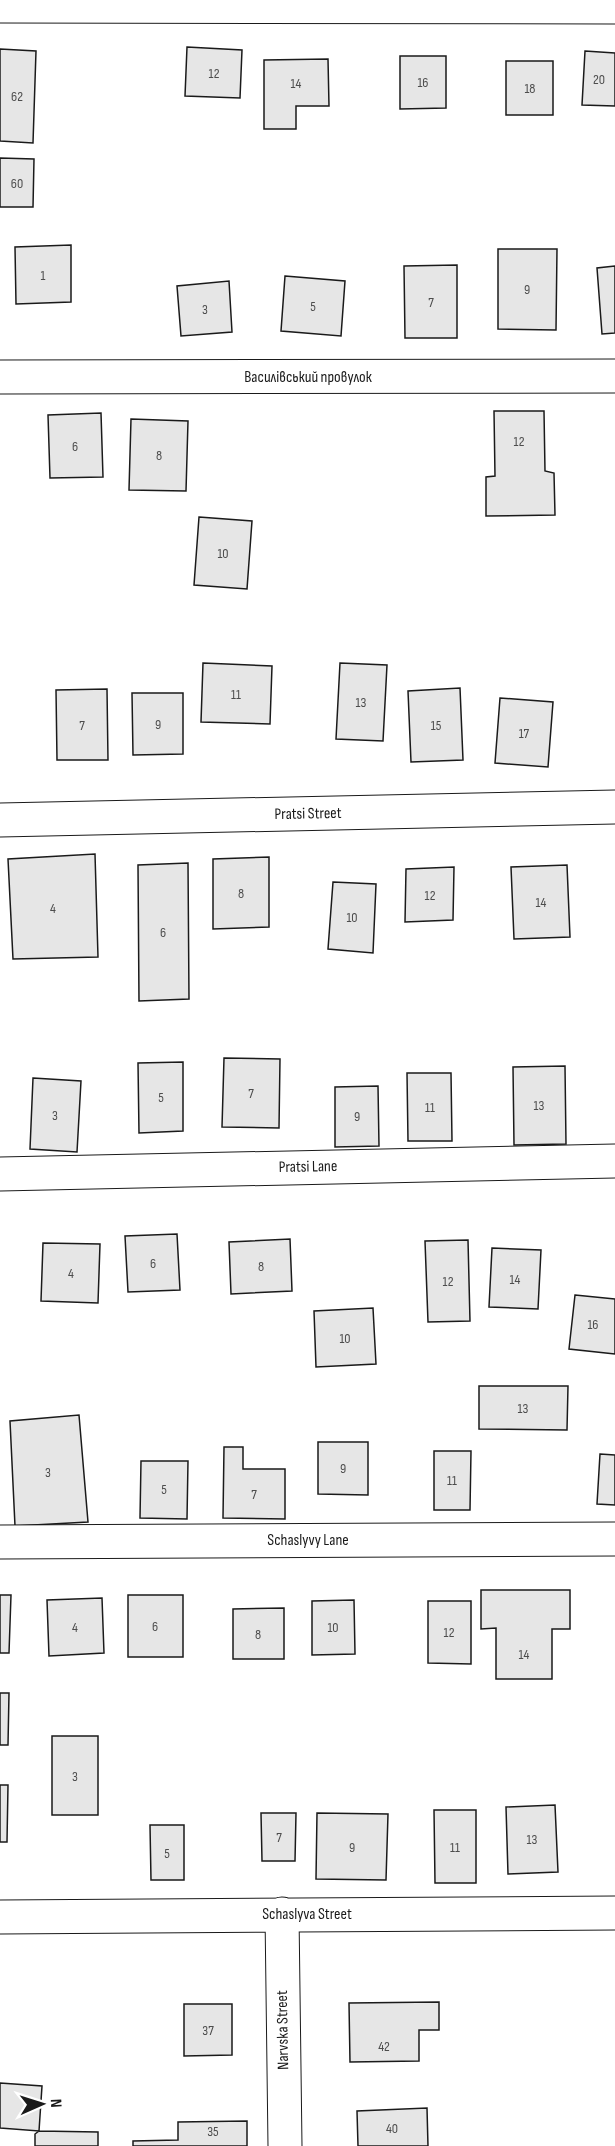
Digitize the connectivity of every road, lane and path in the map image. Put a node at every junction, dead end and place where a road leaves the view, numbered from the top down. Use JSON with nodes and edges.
{"nodes":[{"id":1,"x":0,"y":6,"type":"edge"},
{"id":2,"x":615,"y":8,"type":"edge"},
{"id":3,"x":615,"y":376,"type":"edge"},
{"id":4,"x":0,"y":377,"type":"edge"},
{"id":5,"x":615,"y":807,"type":"edge"},
{"id":6,"x":0,"y":820,"type":"edge"},
{"id":7,"x":615,"y":1161,"type":"edge"},
{"id":8,"x":0,"y":1174,"type":"edge"},
{"id":9,"x":615,"y":1539,"type":"edge"},
{"id":10,"x":0,"y":1542,"type":"edge"},
{"id":11,"x":615,"y":1913,"type":"edge"},
{"id":12,"x":282,"y":1914,"type":"junction"},
{"id":13,"x":0,"y":1917,"type":"edge"},
{"id":14,"x":285,"y":2146,"type":"edge"}],
"edges":[{"from":1,"to":2,"type":"street"},
{"from":3,"to":4,"type":"street","name":"Василівський провулок"},
{"from":5,"to":6,"type":"street","name":"Pratsi Street"},
{"from":7,"to":8,"type":"street","name":"Pratsi Lane"},
{"from":9,"to":10,"type":"street","name":"Schaslyvy Lane"},
{"from":11,"to":12,"type":"street","name":"Schaslyva Street"},
{"from":12,"to":13,"type":"street","name":"Schaslyva Street"},
{"from":12,"to":14,"type":"street","name":"Narvska Street"}]}
